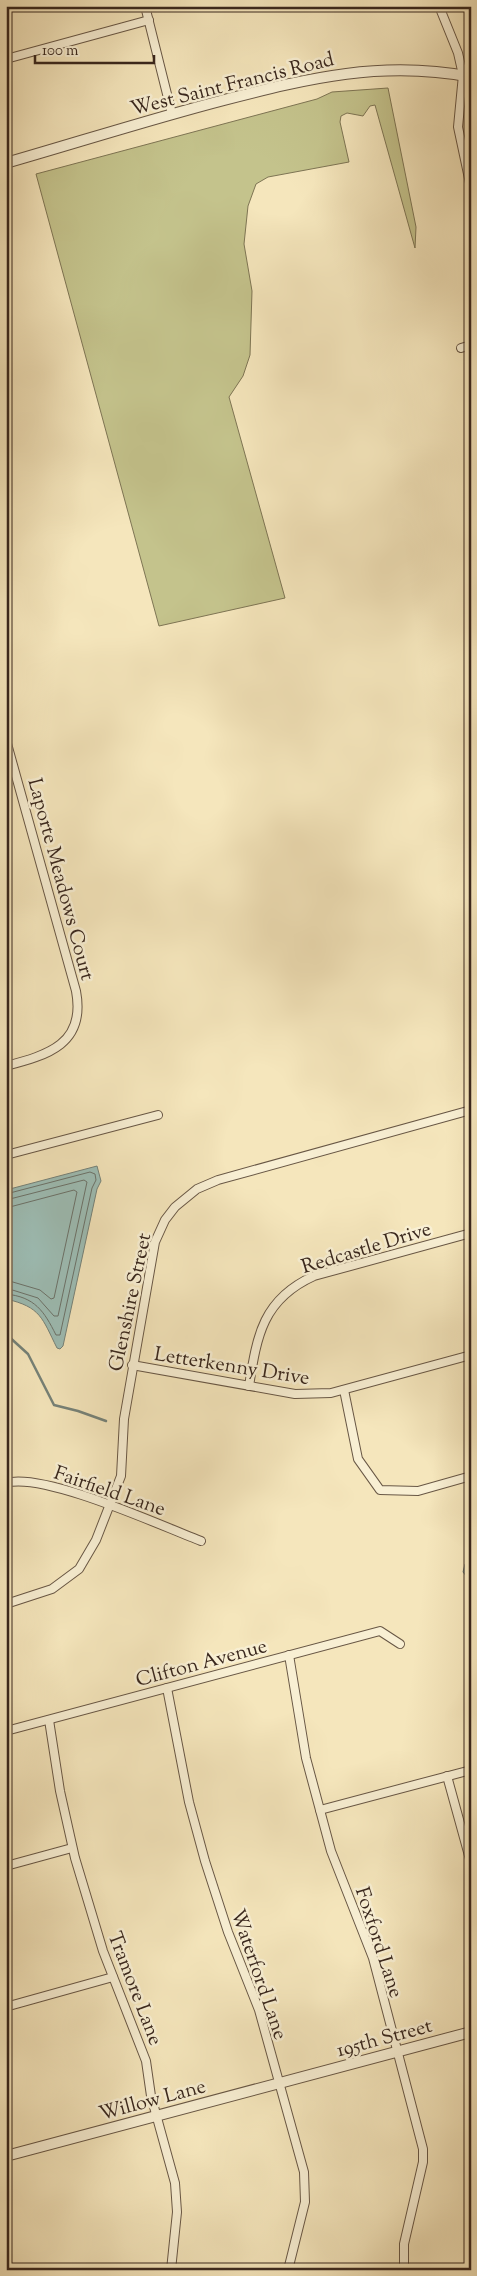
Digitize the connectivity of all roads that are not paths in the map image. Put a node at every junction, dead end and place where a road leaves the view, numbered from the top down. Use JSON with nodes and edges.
{"nodes":[{"id":1,"x":145,"y":6,"type":"edge"},
{"id":2,"x":439,"y":6,"type":"edge"},
{"id":3,"x":149,"y":20,"type":"junction"},
{"id":4,"x":6,"y":60,"type":"edge"},
{"id":5,"x":467,"y":76,"type":"edge"},
{"id":6,"x":172,"y":114,"type":"junction"},
{"id":7,"x":6,"y":163,"type":"edge"},
{"id":8,"x":471,"y":188,"type":"edge"},
{"id":9,"x":471,"y":345,"type":"edge"},
{"id":10,"x":461,"y":348,"type":"dead end"},
{"id":11,"x":6,"y":740,"type":"edge"},
{"id":12,"x":8,"y":750,"type":"edge"},
{"id":13,"x":6,"y":1066,"type":"edge"},
{"id":14,"x":471,"y":1110,"type":"edge"},
{"id":15,"x":158,"y":1115,"type":"dead end"},
{"id":16,"x":6,"y":1155,"type":"edge"},
{"id":17,"x":471,"y":1233,"type":"edge"},
{"id":18,"x":471,"y":1355,"type":"edge"},
{"id":19,"x":132,"y":1365,"type":"junction"},
{"id":20,"x":249,"y":1386,"type":"junction"},
{"id":21,"x":344,"y":1390,"type":"junction"},
{"id":22,"x":471,"y":1476,"type":"edge"},
{"id":23,"x":6,"y":1483,"type":"edge"},
{"id":24,"x":111,"y":1507,"type":"junction"},
{"id":25,"x":201,"y":1540,"type":"dead end"},
{"id":26,"x":6,"y":1604,"type":"edge"},
{"id":27,"x":400,"y":1644,"type":"dead end"},
{"id":28,"x":289,"y":1655,"type":"junction"},
{"id":29,"x":168,"y":1688,"type":"junction"},
{"id":30,"x":49,"y":1720,"type":"junction"},
{"id":31,"x":6,"y":1732,"type":"edge"},
{"id":32,"x":471,"y":1770,"type":"edge"},
{"id":33,"x":447,"y":1776,"type":"junction"},
{"id":34,"x":320,"y":1810,"type":"junction"},
{"id":35,"x":72,"y":1848,"type":"junction"},
{"id":36,"x":471,"y":1863,"type":"edge"},
{"id":37,"x":6,"y":1866,"type":"edge"},
{"id":38,"x":113,"y":1977,"type":"junction"},
{"id":39,"x":6,"y":2005,"type":"edge"},
{"id":40,"x":471,"y":2032,"type":"edge"},
{"id":41,"x":396,"y":2052,"type":"junction"},
{"id":42,"x":306,"y":2076,"type":"joint"},
{"id":43,"x":278,"y":2083,"type":"junction"},
{"id":44,"x":157,"y":2116,"type":"junction"},
{"id":45,"x":6,"y":2156,"type":"edge"},
{"id":46,"x":171,"y":2270,"type":"edge"},
{"id":47,"x":288,"y":2270,"type":"edge"},
{"id":48,"x":404,"y":2270,"type":"edge"}],
"edges":[{"from":1,"to":3,"type":"street"},
{"from":2,"to":5,"type":"street"},
{"from":3,"to":4,"type":"street"},
{"from":3,"to":6,"type":"street"},
{"from":5,"to":6,"type":"street","name":"West Saint Francis Road"},
{"from":5,"to":8,"type":"street"},
{"from":6,"to":7,"type":"street","name":"West Saint Francis Road"},
{"from":9,"to":10,"type":"street"},
{"from":11,"to":12,"type":"street","name":"Laporte Meadows Court"},
{"from":12,"to":13,"type":"street","name":"Laporte Meadows Court"},
{"from":14,"to":19,"type":"street","name":"Glenshire Street"},
{"from":15,"to":16,"type":"street"},
{"from":17,"to":20,"type":"street","name":"Redcastle Drive"},
{"from":18,"to":21,"type":"street","name":"Letterkenny Drive"},
{"from":19,"to":20,"type":"street","name":"Letterkenny Drive"},
{"from":19,"to":24,"type":"street","name":"Glenshire Street"},
{"from":20,"to":21,"type":"street","name":"Letterkenny Drive"},
{"from":21,"to":22,"type":"street"},
{"from":23,"to":24,"type":"street","name":"Fairfield Lane"},
{"from":24,"to":25,"type":"street","name":"Fairfield Lane"},
{"from":24,"to":26,"type":"street","name":"Glenshire Street"},
{"from":27,"to":28,"type":"street","name":"Clifton Avenue"},
{"from":28,"to":29,"type":"street","name":"Clifton Avenue"},
{"from":28,"to":34,"type":"street","name":"Foxford Lane"},
{"from":29,"to":30,"type":"street","name":"Clifton Avenue"},
{"from":29,"to":43,"type":"street","name":"Waterford Lane"},
{"from":30,"to":31,"type":"street","name":"Clifton Avenue"},
{"from":30,"to":35,"type":"street","name":"Tramore Lane"},
{"from":32,"to":33,"type":"street"},
{"from":33,"to":34,"type":"street"},
{"from":33,"to":36,"type":"street"},
{"from":34,"to":41,"type":"street","name":"Foxford Lane"},
{"from":35,"to":37,"type":"street"},
{"from":35,"to":38,"type":"street","name":"Tramore Lane"},
{"from":38,"to":39,"type":"street"},
{"from":38,"to":44,"type":"street","name":"Tramore Lane"},
{"from":40,"to":41,"type":"street","name":"195th Street"},
{"from":41,"to":42,"type":"street","name":"195th Street"},
{"from":41,"to":48,"type":"street","name":"Foxford Lane"},
{"from":42,"to":43,"type":"street","name":"Willow Lane"},
{"from":43,"to":44,"type":"street","name":"Willow Lane"},
{"from":43,"to":47,"type":"street","name":"Waterford Lane"},
{"from":44,"to":45,"type":"street","name":"Willow Lane"},
{"from":44,"to":46,"type":"street","name":"Tramore Lane"}]}
